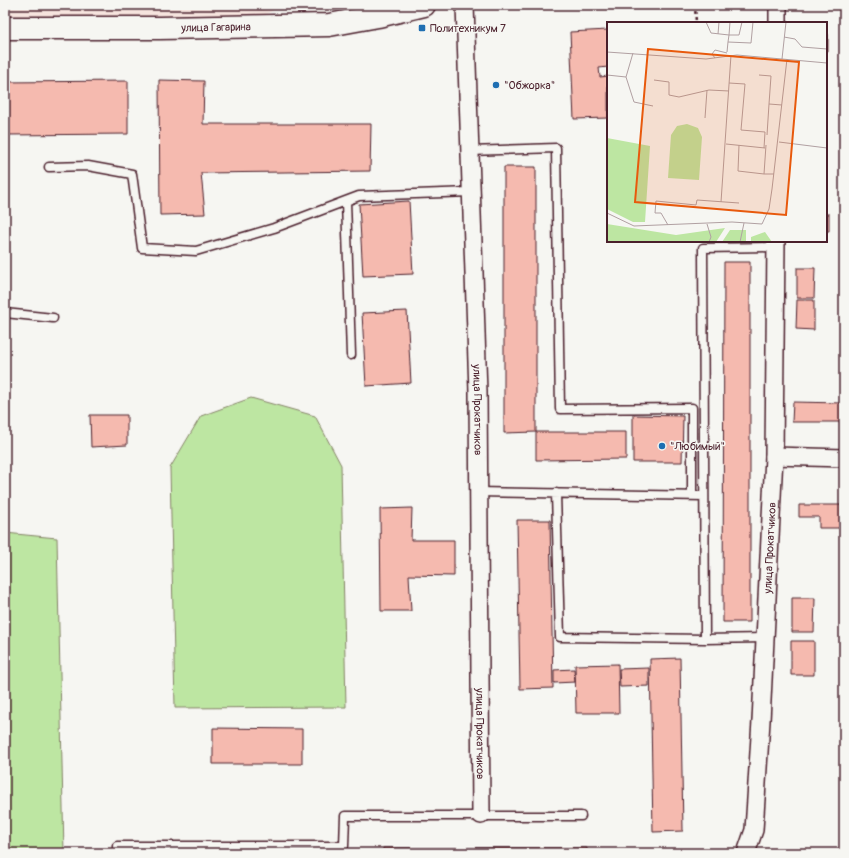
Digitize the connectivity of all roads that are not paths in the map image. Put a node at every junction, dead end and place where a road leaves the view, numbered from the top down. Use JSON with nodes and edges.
{"nodes":[{"id":1,"x":424,"y":5,"type":"edge"},
{"id":2,"x":465,"y":5,"type":"edge"},
{"id":3,"x":778,"y":5,"type":"edge"},
{"id":4,"x":778,"y":22,"type":"edge"},
{"id":5,"x":5,"y":28,"type":"edge"},
{"id":6,"x":470,"y":151,"type":"junction"},
{"id":7,"x":49,"y":167,"type":"dead end"},
{"id":8,"x":471,"y":192,"type":"junction"},
{"id":9,"x":346,"y":201,"type":"junction"},
{"id":10,"x":703,"y":244,"type":"edge"},
{"id":11,"x":776,"y":244,"type":"edge"},
{"id":12,"x":5,"y":313,"type":"edge"},
{"id":13,"x":53,"y":318,"type":"dead end"},
{"id":14,"x":351,"y":355,"type":"dead end"},
{"id":15,"x":774,"y":456,"type":"junction"},
{"id":16,"x":844,"y":458,"type":"edge"},
{"id":17,"x":479,"y":492,"type":"junction"},
{"id":18,"x":556,"y":493,"type":"junction"},
{"id":19,"x":692,"y":496,"type":"junction"},
{"id":20,"x":704,"y":496,"type":"junction"},
{"id":21,"x":765,"y":638,"type":"junction"},
{"id":22,"x":705,"y":639,"type":"junction"},
{"id":23,"x":481,"y":815,"type":"junction"},
{"id":24,"x":581,"y":816,"type":"dead end"},
{"id":25,"x":117,"y":853,"type":"edge"},
{"id":26,"x":746,"y":853,"type":"edge"}],
"edges":[{"from":1,"to":5,"type":"street","name":"улица Гагарина"},
{"from":2,"to":6,"type":"street","name":"улица Прокатчиков"},
{"from":3,"to":4,"type":"street"},
{"from":6,"to":8,"type":"street","name":"улица Прокатчиков"},
{"from":6,"to":19,"type":"lane"},
{"from":7,"to":9,"type":"lane"},
{"from":8,"to":9,"type":"lane"},
{"from":8,"to":17,"type":"street","name":"улица Прокатчиков"},
{"from":9,"to":14,"type":"lane"},
{"from":10,"to":11,"type":"lane"},
{"from":10,"to":20,"type":"lane"},
{"from":11,"to":15,"type":"street","name":"улица Прокатчиков"},
{"from":12,"to":13,"type":"lane"},
{"from":15,"to":16,"type":"street"},
{"from":15,"to":21,"type":"street","name":"улица Прокатчиков"},
{"from":17,"to":18,"type":"lane"},
{"from":17,"to":23,"type":"street","name":"улица Прокатчиков"},
{"from":18,"to":19,"type":"lane"},
{"from":18,"to":22,"type":"lane"},
{"from":19,"to":20,"type":"lane"},
{"from":20,"to":22,"type":"lane"},
{"from":21,"to":22,"type":"lane"},
{"from":21,"to":26,"type":"street","name":"улица Прокатчиков"},
{"from":23,"to":24,"type":"lane"},
{"from":23,"to":25,"type":"lane"}]}
